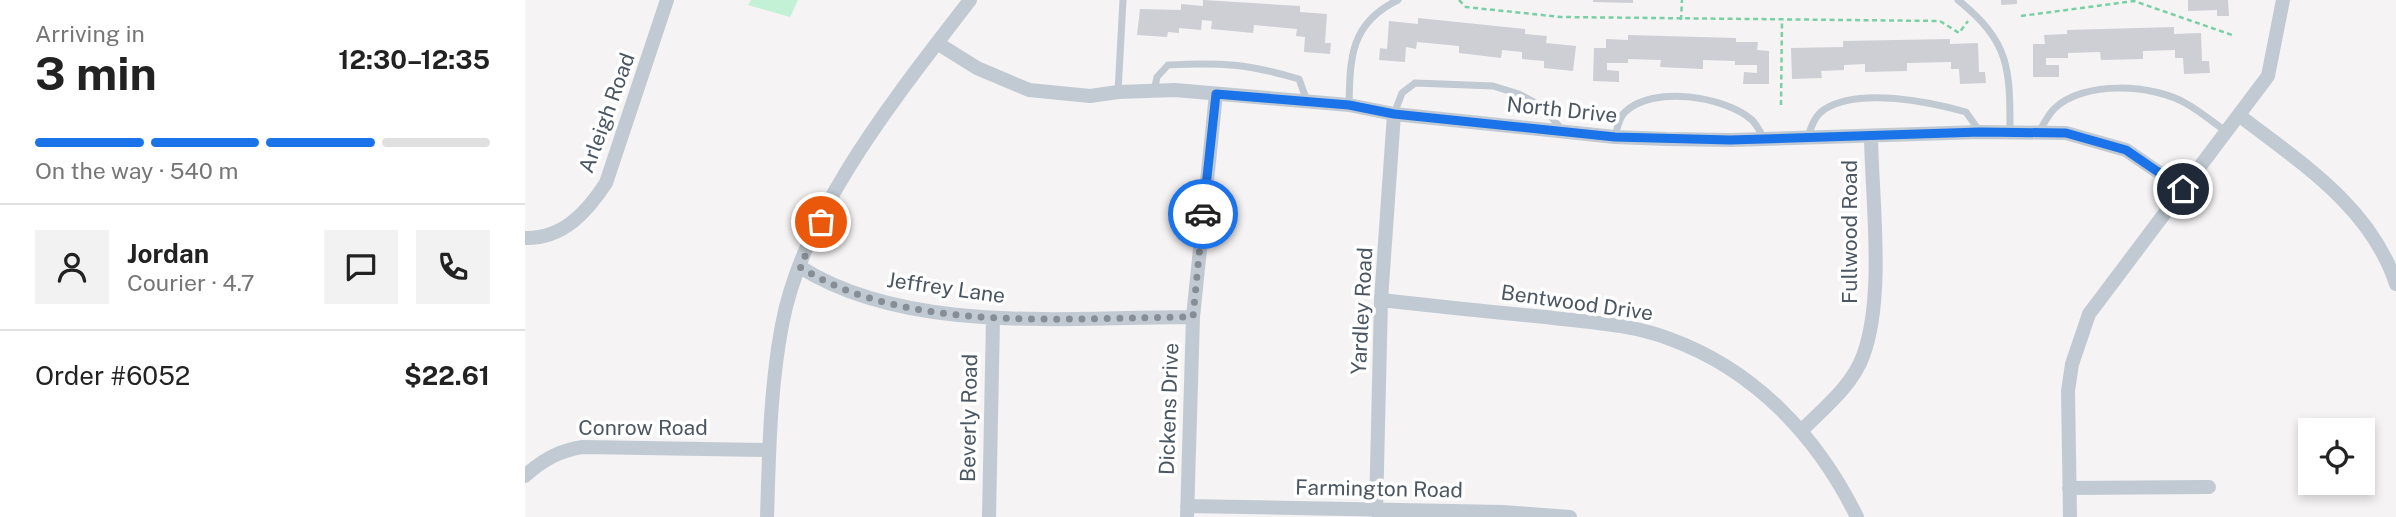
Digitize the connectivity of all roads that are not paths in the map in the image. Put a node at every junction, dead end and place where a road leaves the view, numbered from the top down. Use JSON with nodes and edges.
{"nodes":[{"id":1,"x":667,"y":0,"type":"edge"},
{"id":2,"x":970,"y":0,"type":"edge"},
{"id":3,"x":1123,"y":0,"type":"edge"},
{"id":4,"x":1398,"y":0,"type":"edge"},
{"id":5,"x":1958,"y":0,"type":"edge"},
{"id":6,"x":2270,"y":0,"type":"edge"},
{"id":7,"x":1380,"y":4,"type":"edge"},
{"id":8,"x":2283,"y":5,"type":"edge"},
{"id":9,"x":937,"y":43,"type":"junction"},
{"id":10,"x":1154,"y":91,"type":"junction"},
{"id":11,"x":1118,"y":92,"type":"junction"},
{"id":12,"x":1216,"y":94,"type":"junction"},
{"id":13,"x":1308,"y":102,"type":"junction"},
{"id":14,"x":1349,"y":105,"type":"junction"},
{"id":15,"x":1394,"y":114,"type":"junction"},
{"id":16,"x":2239,"y":116,"type":"junction"},
{"id":17,"x":1563,"y":131,"type":"junction"},
{"id":18,"x":1980,"y":132,"type":"junction"},
{"id":19,"x":2010,"y":132,"type":"junction"},
{"id":20,"x":2039,"y":132,"type":"junction"},
{"id":21,"x":2227,"y":132,"type":"junction"},
{"id":22,"x":1615,"y":137,"type":"junction"},
{"id":23,"x":1871,"y":137,"type":"junction"},
{"id":24,"x":1764,"y":139,"type":"junction"},
{"id":25,"x":1808,"y":139,"type":"junction"},
{"id":26,"x":2183,"y":189,"type":"junction"},
{"id":27,"x":525,"y":238,"type":"edge"},
{"id":28,"x":800,"y":267,"type":"junction"},
{"id":29,"x":2396,"y":284,"type":"edge"},
{"id":30,"x":1381,"y":300,"type":"junction"},
{"id":31,"x":1193,"y":317,"type":"junction"},
{"id":32,"x":993,"y":319,"type":"junction"},
{"id":33,"x":1802,"y":430,"type":"junction"},
{"id":34,"x":769,"y":450,"type":"junction"},
{"id":35,"x":525,"y":476,"type":"edge"},
{"id":36,"x":2209,"y":487,"type":"dead end"},
{"id":37,"x":2069,"y":488,"type":"junction"},
{"id":38,"x":1187,"y":511,"type":"edge"},
{"id":39,"x":1376,"y":511,"type":"junction"},
{"id":40,"x":767,"y":517,"type":"edge"},
{"id":41,"x":989,"y":517,"type":"edge"},
{"id":42,"x":1570,"y":517,"type":"edge"},
{"id":43,"x":1857,"y":517,"type":"edge"},
{"id":44,"x":2070,"y":517,"type":"edge"}],
"edges":[{"from":1,"to":27,"type":"street","name":"Arleigh Road"},
{"from":2,"to":9,"type":"street"},
{"from":3,"to":11,"type":"lane"},
{"from":4,"to":7,"type":"lane"},
{"from":5,"to":19,"type":"lane"},
{"from":6,"to":8,"type":"lane"},
{"from":7,"to":14,"type":"lane"},
{"from":8,"to":16,"type":"street"},
{"from":9,"to":11,"type":"street","name":"North Drive"},
{"from":9,"to":28,"type":"street"},
{"from":10,"to":11,"type":"street","name":"North Drive"},
{"from":10,"to":12,"type":"street","name":"North Drive"},
{"from":10,"to":13,"type":"lane"},
{"from":12,"to":13,"type":"street","name":"North Drive"},
{"from":12,"to":31,"type":"street","name":"Dickens Drive"},
{"from":13,"to":14,"type":"street","name":"North Drive"},
{"from":14,"to":15,"type":"street","name":"North Drive"},
{"from":15,"to":17,"type":"street","name":"North Drive"},
{"from":15,"to":17,"type":"lane"},
{"from":15,"to":30,"type":"street","name":"Yardley Road"},
{"from":16,"to":21,"type":"street"},
{"from":16,"to":29,"type":"street"},
{"from":17,"to":22,"type":"street","name":"North Drive"},
{"from":18,"to":19,"type":"street","name":"North Drive"},
{"from":18,"to":23,"type":"street","name":"North Drive"},
{"from":18,"to":25,"type":"lane"},
{"from":19,"to":20,"type":"street","name":"North Drive"},
{"from":20,"to":21,"type":"lane"},
{"from":20,"to":26,"type":"street","name":"North Drive"},
{"from":21,"to":26,"type":"street"},
{"from":22,"to":24,"type":"street","name":"North Drive"},
{"from":22,"to":24,"type":"lane"},
{"from":23,"to":25,"type":"street","name":"North Drive"},
{"from":23,"to":33,"type":"street","name":"Fullwood Road"},
{"from":24,"to":25,"type":"street","name":"North Drive"},
{"from":26,"to":37,"type":"street"},
{"from":28,"to":32,"type":"street","name":"Jeffrey Lane"},
{"from":28,"to":34,"type":"street"},
{"from":30,"to":33,"type":"street","name":"Bentwood Drive"},
{"from":30,"to":39,"type":"street","name":"Yardley Road"},
{"from":31,"to":32,"type":"street","name":"Jeffrey Lane"},
{"from":31,"to":38,"type":"street","name":"Dickens Drive"},
{"from":32,"to":41,"type":"street","name":"Beverly Road"},
{"from":33,"to":43,"type":"street","name":"Bentwood Drive"},
{"from":34,"to":35,"type":"street","name":"Conrow Road"},
{"from":34,"to":40,"type":"street"},
{"from":36,"to":37,"type":"street"},
{"from":37,"to":44,"type":"street"},
{"from":38,"to":39,"type":"street","name":"Farmington Road"},
{"from":39,"to":42,"type":"street","name":"Farmington Road"}]}
